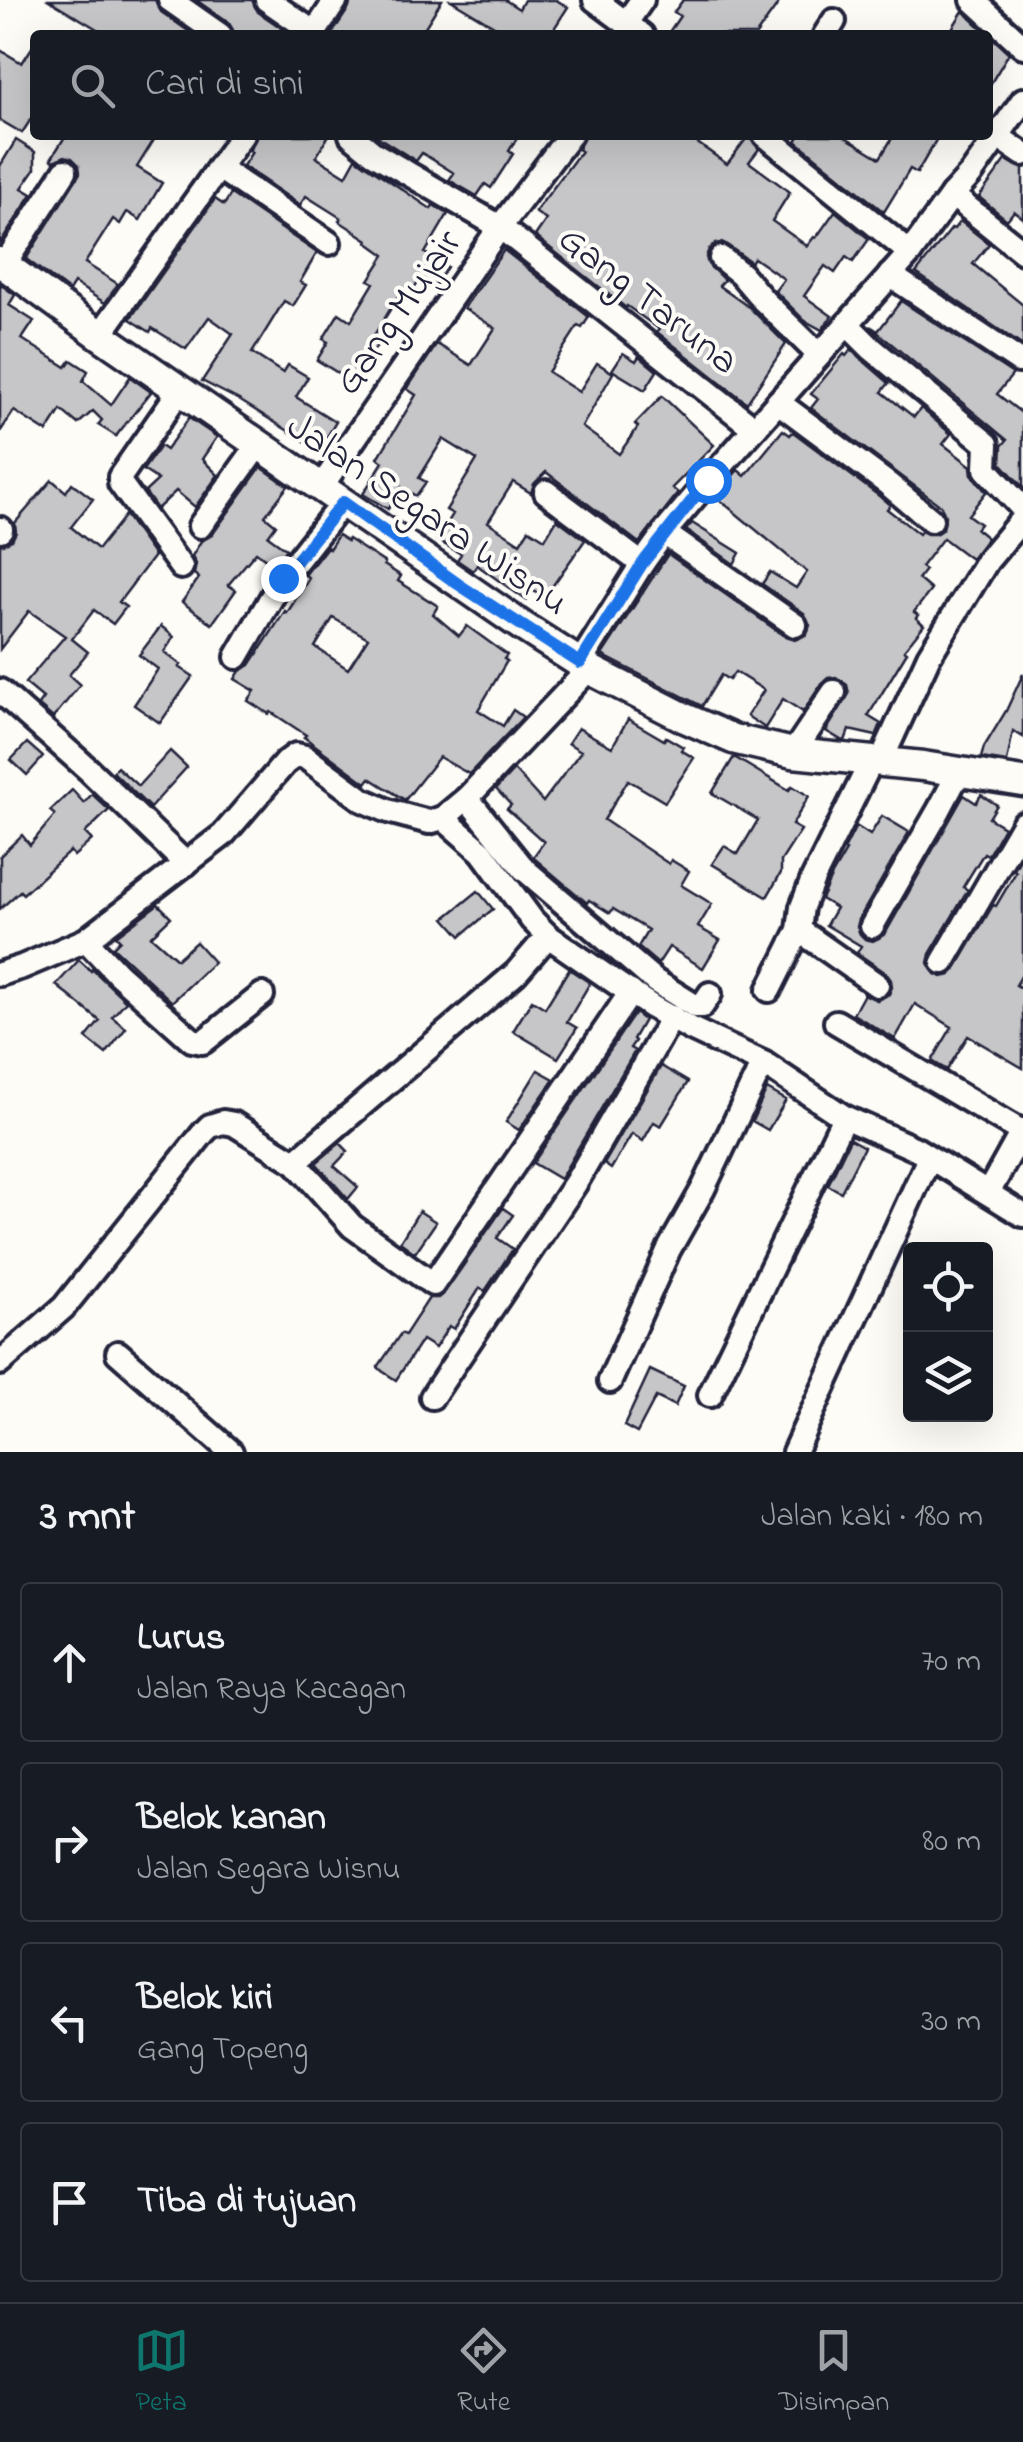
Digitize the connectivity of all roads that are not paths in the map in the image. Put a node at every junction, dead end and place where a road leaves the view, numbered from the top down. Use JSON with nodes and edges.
{"nodes":[{"id":1,"x":170,"y":0,"type":"edge"},
{"id":2,"x":267,"y":0,"type":"edge"},
{"id":3,"x":336,"y":0,"type":"edge"},
{"id":4,"x":595,"y":0,"type":"edge"},
{"id":5,"x":642,"y":0,"type":"edge"},
{"id":6,"x":974,"y":0,"type":"edge"},
{"id":7,"x":634,"y":29,"type":"edge"},
{"id":8,"x":213,"y":30,"type":"edge"},
{"id":9,"x":308,"y":30,"type":"edge"},
{"id":10,"x":317,"y":30,"type":"edge"},
{"id":11,"x":1023,"y":46,"type":"edge"},
{"id":12,"x":1023,"y":100,"type":"edge"},
{"id":13,"x":997,"y":136,"type":"junction"},
{"id":14,"x":239,"y":140,"type":"edge"},
{"id":15,"x":566,"y":140,"type":"edge"},
{"id":16,"x":772,"y":140,"type":"edge"},
{"id":17,"x":379,"y":144,"type":"edge"},
{"id":18,"x":1023,"y":154,"type":"edge"},
{"id":19,"x":220,"y":168,"type":"junction"},
{"id":20,"x":65,"y":171,"type":"dead end"},
{"id":21,"x":952,"y":195,"type":"junction"},
{"id":22,"x":500,"y":227,"type":"junction"},
{"id":23,"x":328,"y":243,"type":"dead end"},
{"id":24,"x":910,"y":252,"type":"junction"},
{"id":25,"x":1023,"y":252,"type":"edge"},
{"id":26,"x":721,"y":258,"type":"dead end"},
{"id":27,"x":2,"y":263,"type":"edge"},
{"id":28,"x":890,"y":276,"type":"junction"},
{"id":29,"x":847,"y":324,"type":"junction"},
{"id":30,"x":100,"y":335,"type":"junction"},
{"id":31,"x":819,"y":356,"type":"junction"},
{"id":32,"x":1019,"y":360,"type":"dead end"},
{"id":33,"x":180,"y":390,"type":"junction"},
{"id":34,"x":778,"y":402,"type":"junction"},
{"id":35,"x":754,"y":428,"type":"junction"},
{"id":36,"x":259,"y":444,"type":"junction"},
{"id":37,"x":546,"y":492,"type":"dead end"},
{"id":38,"x":332,"y":494,"type":"junction"},
{"id":39,"x":930,"y":520,"type":"dead end"},
{"id":40,"x":1022,"y":520,"type":"edge"},
{"id":41,"x":200,"y":526,"type":"dead end"},
{"id":42,"x":664,"y":533,"type":"junction"},
{"id":43,"x":642,"y":564,"type":"junction"},
{"id":44,"x":182,"y":567,"type":"dead end"},
{"id":45,"x":795,"y":626,"type":"dead end"},
{"id":46,"x":237,"y":657,"type":"dead end"},
{"id":47,"x":585,"y":666,"type":"junction"},
{"id":48,"x":0,"y":691,"type":"edge"},
{"id":49,"x":834,"y":692,"type":"dead end"},
{"id":50,"x":793,"y":753,"type":"junction"},
{"id":51,"x":876,"y":762,"type":"junction"},
{"id":52,"x":959,"y":772,"type":"junction"},
{"id":53,"x":1023,"y":782,"type":"edge"},
{"id":54,"x":467,"y":798,"type":"junction"},
{"id":55,"x":442,"y":818,"type":"junction"},
{"id":56,"x":1023,"y":824,"type":"edge"},
{"id":57,"x":186,"y":864,"type":"junction"},
{"id":58,"x":872,"y":926,"type":"dead end"},
{"id":59,"x":799,"y":930,"type":"junction"},
{"id":60,"x":548,"y":936,"type":"junction"},
{"id":61,"x":86,"y":940,"type":"junction"},
{"id":62,"x":943,"y":962,"type":"dead end"},
{"id":63,"x":0,"y":974,"type":"edge"},
{"id":64,"x":878,"y":985,"type":"dead end"},
{"id":65,"x":770,"y":990,"type":"dead end"},
{"id":66,"x":631,"y":992,"type":"junction"},
{"id":67,"x":710,"y":994,"type":"dead end"},
{"id":68,"x":262,"y":995,"type":"dead end"},
{"id":69,"x":672,"y":1017,"type":"junction"},
{"id":70,"x":836,"y":1022,"type":"dead end"},
{"id":71,"x":763,"y":1062,"type":"junction"},
{"id":72,"x":844,"y":1117,"type":"junction"},
{"id":73,"x":1022,"y":1131,"type":"edge"},
{"id":74,"x":929,"y":1158,"type":"junction"},
{"id":75,"x":295,"y":1162,"type":"junction"},
{"id":76,"x":988,"y":1192,"type":"junction"},
{"id":77,"x":1023,"y":1215,"type":"edge"},
{"id":78,"x":118,"y":1353,"type":"dead end"},
{"id":79,"x":0,"y":1363,"type":"edge"},
{"id":80,"x":610,"y":1381,"type":"dead end"},
{"id":81,"x":710,"y":1395,"type":"dead end"},
{"id":82,"x":432,"y":1397,"type":"dead end"},
{"id":83,"x":232,"y":1452,"type":"edge"},
{"id":84,"x":794,"y":1452,"type":"edge"}],
"edges":[{"from":1,"to":8,"type":"street"},
{"from":2,"to":9,"type":"street"},
{"from":3,"to":10,"type":"street"},
{"from":4,"to":7,"type":"street"},
{"from":5,"to":7,"type":"street"},
{"from":6,"to":11,"type":"street"},
{"from":12,"to":13,"type":"street"},
{"from":13,"to":18,"type":"street"},
{"from":13,"to":21,"type":"street"},
{"from":14,"to":19,"type":"street"},
{"from":15,"to":22,"type":"street","name":"Gang Mujair"},
{"from":16,"to":24,"type":"street"},
{"from":17,"to":22,"type":"street","name":"Gang Taruna"},
{"from":19,"to":23,"type":"street"},
{"from":19,"to":30,"type":"street"},
{"from":20,"to":27,"type":"street"},
{"from":21,"to":24,"type":"street"},
{"from":21,"to":25,"type":"street"},
{"from":22,"to":35,"type":"street","name":"Gang Taruna"},
{"from":22,"to":38,"type":"street","name":"Gang Mujair"},
{"from":24,"to":28,"type":"street"},
{"from":26,"to":31,"type":"street"},
{"from":27,"to":30,"type":"street","name":"Jalan Segara Wisnu"},
{"from":28,"to":29,"type":"street"},
{"from":28,"to":32,"type":"street"},
{"from":29,"to":31,"type":"street"},
{"from":29,"to":40,"type":"street"},
{"from":30,"to":33,"type":"street","name":"Jalan Segara Wisnu"},
{"from":31,"to":34,"type":"street"},
{"from":33,"to":36,"type":"street","name":"Jalan Segara Wisnu"},
{"from":33,"to":44,"type":"street"},
{"from":34,"to":35,"type":"street"},
{"from":34,"to":39,"type":"street"},
{"from":35,"to":42,"type":"street"},
{"from":36,"to":38,"type":"street","name":"Jalan Segara Wisnu"},
{"from":36,"to":41,"type":"street"},
{"from":37,"to":43,"type":"street"},
{"from":38,"to":46,"type":"street","name":"Gang Mujair"},
{"from":38,"to":47,"type":"street","name":"Jalan Segara Wisnu"},
{"from":40,"to":51,"type":"street"},
{"from":42,"to":43,"type":"street"},
{"from":42,"to":45,"type":"street"},
{"from":43,"to":47,"type":"street"},
{"from":47,"to":50,"type":"street","name":"Jalan Segara Wisnu"},
{"from":47,"to":54,"type":"street"},
{"from":48,"to":57,"type":"street"},
{"from":49,"to":50,"type":"street"},
{"from":50,"to":51,"type":"street","name":"Jalan Segara Wisnu"},
{"from":51,"to":52,"type":"street","name":"Jalan Segara Wisnu"},
{"from":51,"to":59,"type":"street"},
{"from":52,"to":53,"type":"street","name":"Jalan Segara Wisnu"},
{"from":52,"to":58,"type":"street"},
{"from":54,"to":55,"type":"street"},
{"from":54,"to":67,"type":"street"},
{"from":55,"to":57,"type":"street"},
{"from":55,"to":60,"type":"street"},
{"from":56,"to":62,"type":"street"},
{"from":57,"to":61,"type":"street"},
{"from":59,"to":64,"type":"street"},
{"from":59,"to":65,"type":"street"},
{"from":60,"to":66,"type":"street"},
{"from":60,"to":75,"type":"street"},
{"from":61,"to":63,"type":"street"},
{"from":61,"to":68,"type":"street"},
{"from":66,"to":69,"type":"street"},
{"from":66,"to":75,"type":"street"},
{"from":69,"to":71,"type":"street"},
{"from":69,"to":82,"type":"street"},
{"from":70,"to":73,"type":"street"},
{"from":71,"to":72,"type":"street"},
{"from":71,"to":80,"type":"street"},
{"from":72,"to":74,"type":"street"},
{"from":72,"to":81,"type":"street"},
{"from":73,"to":76,"type":"street"},
{"from":74,"to":76,"type":"street"},
{"from":74,"to":84,"type":"street"},
{"from":75,"to":79,"type":"street"},
{"from":76,"to":77,"type":"street"},
{"from":78,"to":83,"type":"street"}]}
